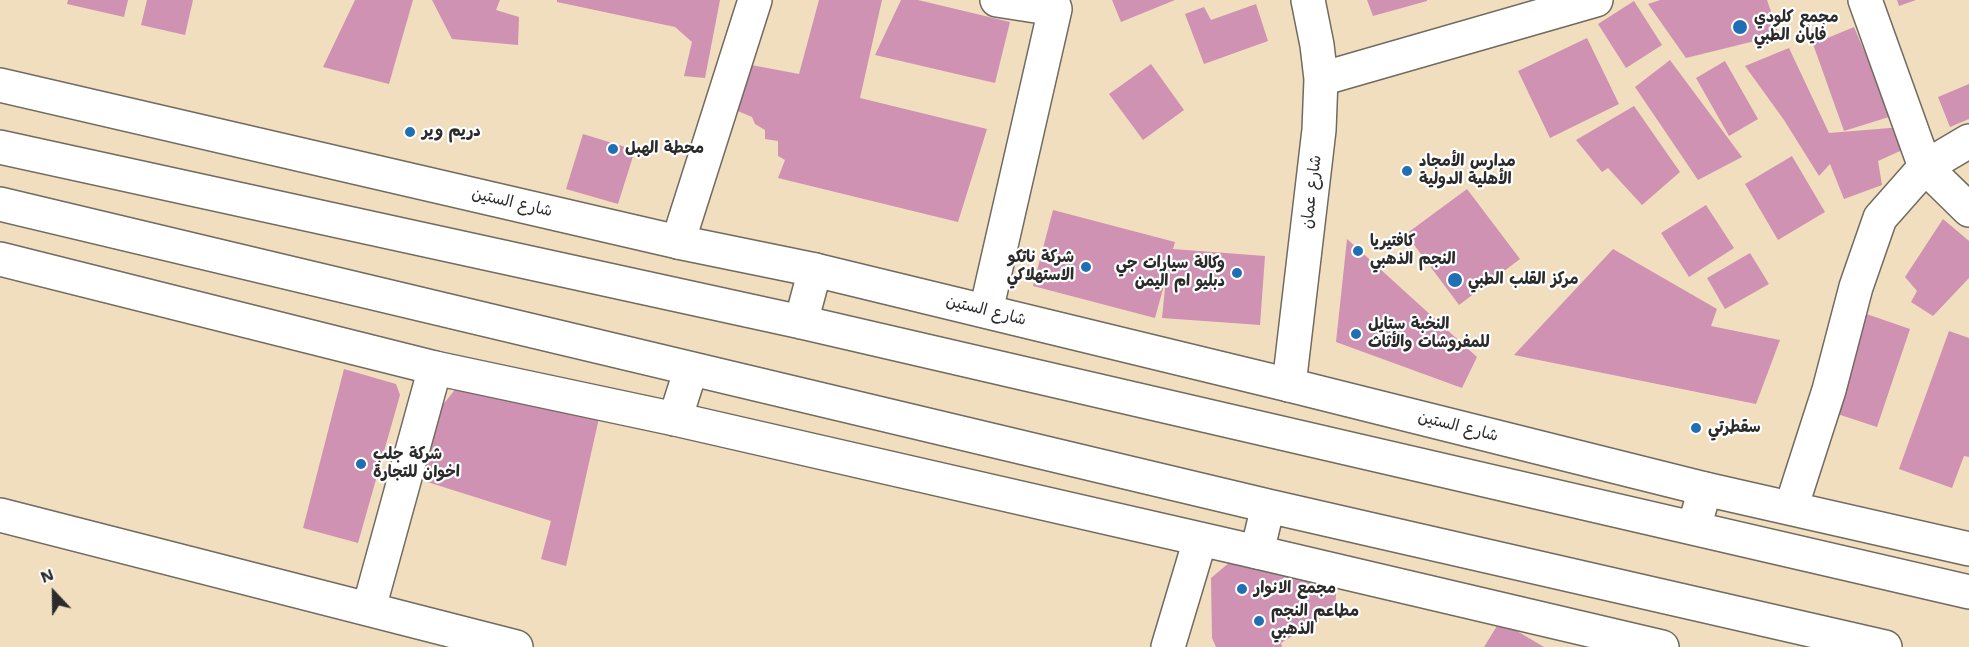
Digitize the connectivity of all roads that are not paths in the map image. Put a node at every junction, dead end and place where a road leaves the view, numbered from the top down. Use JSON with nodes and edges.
{"nodes":[{"id":1,"x":755,"y":0,"type":"edge"},
{"id":2,"x":997,"y":0,"type":"edge"},
{"id":3,"x":1308,"y":0,"type":"edge"},
{"id":4,"x":1596,"y":0,"type":"edge"},
{"id":5,"x":1865,"y":0,"type":"edge"},
{"id":6,"x":1053,"y":5,"type":"edge"},
{"id":7,"x":1321,"y":79,"type":"junction"},
{"id":8,"x":0,"y":85,"type":"edge"},
{"id":9,"x":1969,"y":141,"type":"edge"},
{"id":10,"x":0,"y":147,"type":"edge"},
{"id":11,"x":1925,"y":167,"type":"junction"},
{"id":12,"x":0,"y":204,"type":"edge"},
{"id":13,"x":1969,"y":210,"type":"edge"},
{"id":14,"x":678,"y":242,"type":"junction"},
{"id":15,"x":0,"y":259,"type":"edge"},
{"id":16,"x":815,"y":270,"type":"junction"},
{"id":17,"x":986,"y":311,"type":"junction"},
{"id":18,"x":801,"y":322,"type":"junction"},
{"id":19,"x":435,"y":368,"type":"junction"},
{"id":20,"x":691,"y":369,"type":"junction"},
{"id":21,"x":1289,"y":385,"type":"junction"},
{"id":22,"x":675,"y":419,"type":"junction"},
{"id":23,"x":1705,"y":489,"type":"junction"},
{"id":24,"x":1268,"y":506,"type":"junction"},
{"id":25,"x":1791,"y":508,"type":"junction"},
{"id":26,"x":0,"y":515,"type":"edge"},
{"id":27,"x":1694,"y":528,"type":"junction"},
{"id":28,"x":1200,"y":540,"type":"junction"},
{"id":29,"x":1969,"y":549,"type":"edge"},
{"id":30,"x":1257,"y":552,"type":"junction"},
{"id":31,"x":1969,"y":592,"type":"edge"},
{"id":32,"x":369,"y":608,"type":"junction"},
{"id":33,"x":516,"y":647,"type":"edge"},
{"id":34,"x":1167,"y":647,"type":"edge"},
{"id":35,"x":1662,"y":647,"type":"edge"},
{"id":36,"x":1885,"y":647,"type":"edge"}],
"edges":[{"from":1,"to":14,"type":"main road"},
{"from":2,"to":6,"type":"main road"},
{"from":3,"to":7,"type":"main road","name":"شارع عمان"},
{"from":4,"to":7,"type":"main road"},
{"from":5,"to":11,"type":"main road"},
{"from":6,"to":17,"type":"main road"},
{"from":7,"to":21,"type":"main road","name":"شارع عمان"},
{"from":8,"to":14,"type":"main road","name":"شارع الستين"},
{"from":9,"to":11,"type":"main road"},
{"from":10,"to":18,"type":"main road"},
{"from":11,"to":13,"type":"main road"},
{"from":11,"to":25,"type":"main road"},
{"from":12,"to":20,"type":"main road"},
{"from":14,"to":16,"type":"main road","name":"شارع الستين"},
{"from":15,"to":19,"type":"main road"},
{"from":16,"to":17,"type":"main road","name":"شارع الستين"},
{"from":16,"to":18,"type":"main road"},
{"from":17,"to":21,"type":"main road","name":"شارع الستين"},
{"from":18,"to":27,"type":"main road"},
{"from":19,"to":22,"type":"main road"},
{"from":19,"to":32,"type":"main road"},
{"from":20,"to":22,"type":"main road"},
{"from":20,"to":24,"type":"main road"},
{"from":21,"to":23,"type":"main road","name":"شارع الستين"},
{"from":22,"to":28,"type":"main road"},
{"from":23,"to":25,"type":"main road","name":"شارع الستين"},
{"from":23,"to":27,"type":"main road"},
{"from":24,"to":30,"type":"main road"},
{"from":24,"to":36,"type":"main road"},
{"from":25,"to":29,"type":"main road","name":"شارع الستين"},
{"from":26,"to":32,"type":"main road"},
{"from":27,"to":31,"type":"main road"},
{"from":28,"to":30,"type":"main road"},
{"from":28,"to":34,"type":"main road"},
{"from":30,"to":35,"type":"main road"},
{"from":32,"to":33,"type":"main road"}]}
